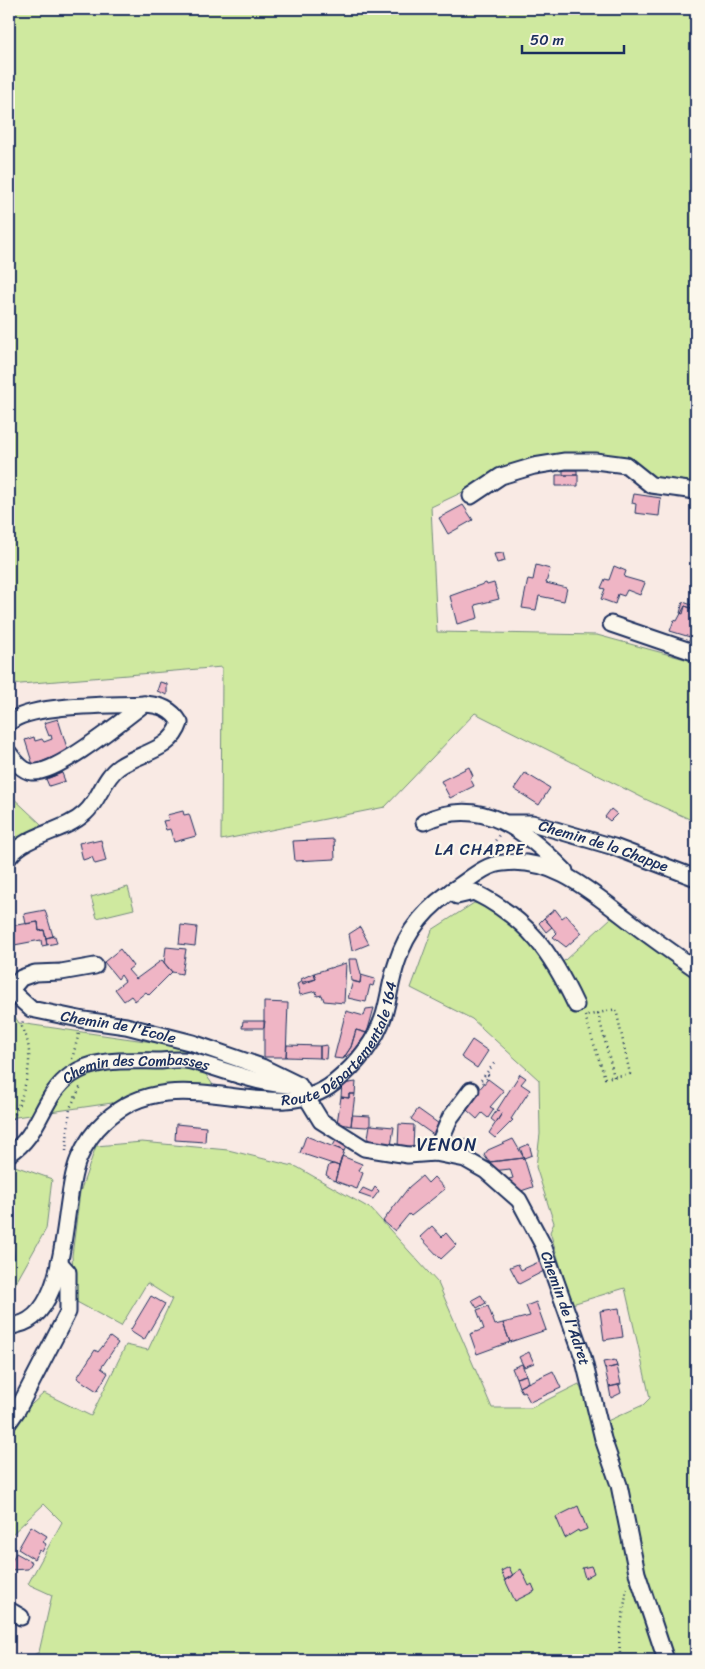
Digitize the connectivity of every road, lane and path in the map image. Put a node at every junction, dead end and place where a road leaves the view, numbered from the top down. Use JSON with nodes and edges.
{"nodes":[{"id":1,"x":696,"y":491,"type":"edge"},
{"id":2,"x":471,"y":496,"type":"dead end"},
{"id":3,"x":611,"y":624,"type":"dead end"},
{"id":4,"x":696,"y":653,"type":"edge"},
{"id":5,"x":144,"y":704,"type":"junction"},
{"id":6,"x":9,"y":723,"type":"edge"},
{"id":7,"x":9,"y":752,"type":"edge"},
{"id":8,"x":424,"y":822,"type":"dead end"},
{"id":9,"x":508,"y":823,"type":"junction"},
{"id":10,"x":9,"y":857,"type":"edge"},
{"id":11,"x":696,"y":878,"type":"edge"},
{"id":12,"x":573,"y":880,"type":"junction"},
{"id":13,"x":451,"y":891,"type":"junction"},
{"id":14,"x":95,"y":966,"type":"dead end"},
{"id":15,"x":696,"y":969,"type":"edge"},
{"id":16,"x":10,"y":990,"type":"edge"},
{"id":17,"x":31,"y":1009,"type":"junction"},
{"id":18,"x":580,"y":1011,"type":"junction"},
{"id":19,"x":598,"y":1012,"type":"junction"},
{"id":20,"x":84,"y":1020,"type":"junction"},
{"id":21,"x":496,"y":1061,"type":"dead end"},
{"id":22,"x":92,"y":1065,"type":"junction"},
{"id":23,"x":74,"y":1073,"type":"junction"},
{"id":24,"x":486,"y":1075,"type":"dead end"},
{"id":25,"x":614,"y":1077,"type":"junction"},
{"id":26,"x":471,"y":1090,"type":"dead end"},
{"id":27,"x":303,"y":1092,"type":"junction"},
{"id":28,"x":9,"y":1128,"type":"edge"},
{"id":29,"x":435,"y":1153,"type":"junction"},
{"id":30,"x":9,"y":1154,"type":"edge"},
{"id":31,"x":64,"y":1158,"type":"dead end"},
{"id":32,"x":58,"y":1267,"type":"junction"},
{"id":33,"x":9,"y":1326,"type":"edge"},
{"id":34,"x":9,"y":1422,"type":"edge"},
{"id":35,"x":627,"y":1587,"type":"dead end"},
{"id":36,"x":620,"y":1654,"type":"dead end"},
{"id":37,"x":666,"y":1660,"type":"edge"}],
"edges":[{"from":1,"to":2,"type":"street"},
{"from":3,"to":4,"type":"street"},
{"from":5,"to":6,"type":"street"},
{"from":5,"to":7,"type":"street"},
{"from":5,"to":10,"type":"street"},
{"from":8,"to":9,"type":"street"},
{"from":9,"to":11,"type":"street","name":"Chemin de la Chappe"},
{"from":9,"to":12,"type":"street"},
{"from":12,"to":13,"type":"street","name":"Route Départementale 164"},
{"from":12,"to":15,"type":"street","name":"Route Départementale 164"},
{"from":13,"to":18,"type":"street"},
{"from":13,"to":27,"type":"street","name":"Route Départementale 164"},
{"from":14,"to":16,"type":"street","name":"Chemin de l'École"},
{"from":16,"to":17,"type":"street","name":"Chemin de l'École"},
{"from":17,"to":20,"type":"street","name":"Chemin de l'École"},
{"from":17,"to":28,"type":"path"},
{"from":18,"to":19,"type":"path"},
{"from":18,"to":25,"type":"path"},
{"from":19,"to":25,"type":"path"},
{"from":19,"to":25,"type":"path"},
{"from":20,"to":23,"type":"path"},
{"from":20,"to":27,"type":"street","name":"Chemin de l'École"},
{"from":21,"to":24,"type":"path"},
{"from":22,"to":23,"type":"street","name":"Chemin des Combasses"},
{"from":22,"to":27,"type":"street","name":"Chemin des Combasses"},
{"from":22,"to":31,"type":"path"},
{"from":23,"to":30,"type":"street","name":"Chemin des Combasses"},
{"from":26,"to":29,"type":"street"},
{"from":27,"to":29,"type":"street","name":"Chemin de l'Adret"},
{"from":27,"to":32,"type":"street","name":"Route Départementale 164"},
{"from":29,"to":37,"type":"street","name":"Chemin de l'Adret"},
{"from":32,"to":33,"type":"street","name":"Route Départementale 164"},
{"from":32,"to":34,"type":"street"},
{"from":35,"to":36,"type":"path"}]}
